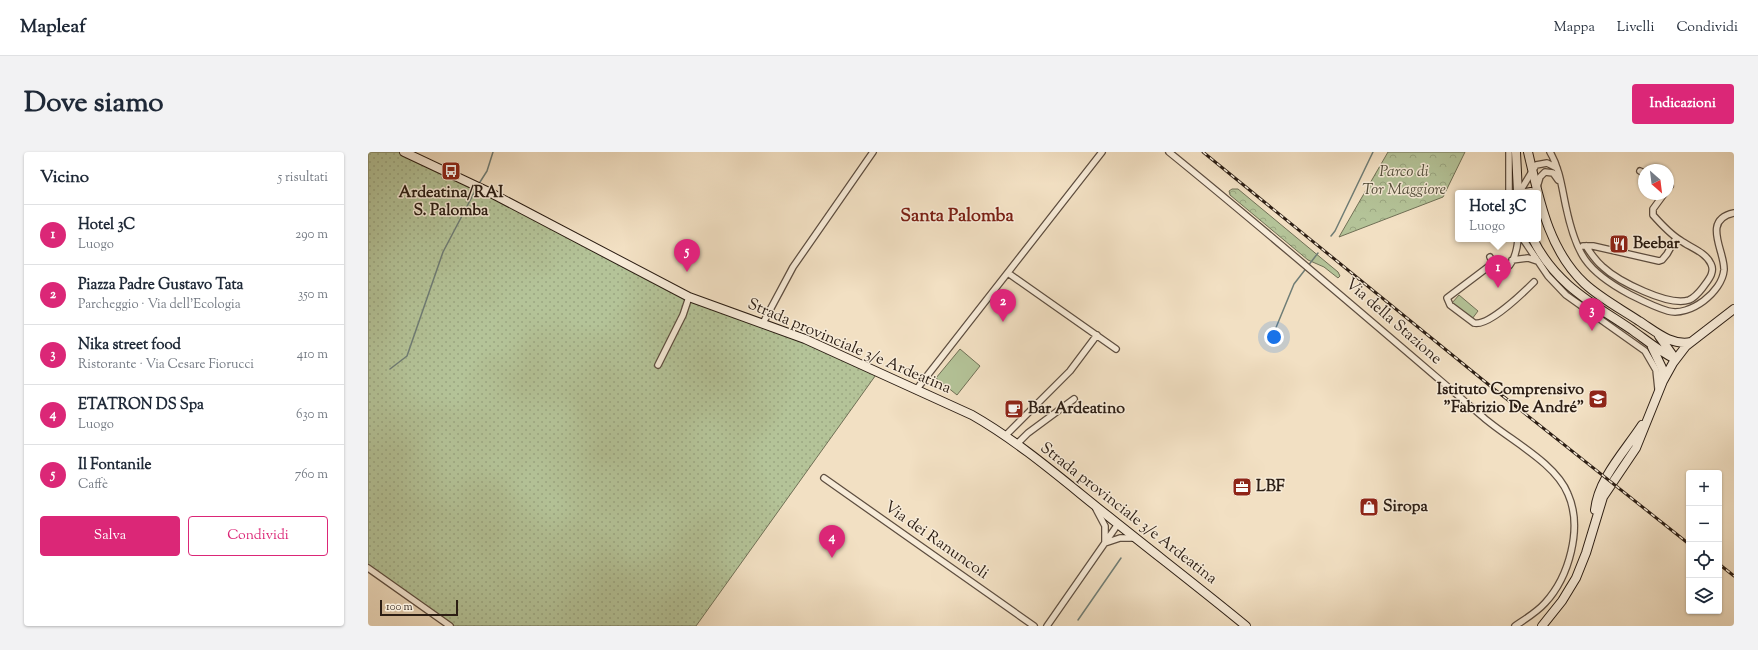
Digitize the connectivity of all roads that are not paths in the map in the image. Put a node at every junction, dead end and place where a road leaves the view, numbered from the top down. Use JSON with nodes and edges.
{"nodes":[{"id":1,"x":404,"y":152,"type":"edge"},
{"id":2,"x":873,"y":152,"type":"edge"},
{"id":3,"x":1102,"y":152,"type":"edge"},
{"id":4,"x":1169,"y":152,"type":"edge"},
{"id":5,"x":1509,"y":152,"type":"edge"},
{"id":6,"x":1516,"y":152,"type":"edge"},
{"id":7,"x":1528,"y":152,"type":"edge"},
{"id":8,"x":1550,"y":152,"type":"edge"},
{"id":9,"x":1557,"y":168,"type":"junction"},
{"id":10,"x":1532,"y":170,"type":"junction"},
{"id":11,"x":1562,"y":185,"type":"junction"},
{"id":12,"x":1509,"y":190,"type":"edge"},
{"id":13,"x":1518,"y":190,"type":"edge"},
{"id":14,"x":1520,"y":190,"type":"edge"},
{"id":15,"x":1536,"y":190,"type":"edge"},
{"id":16,"x":1538,"y":190,"type":"edge"},
{"id":17,"x":1660,"y":200,"type":"edge"},
{"id":18,"x":1541,"y":205,"type":"edge"},
{"id":19,"x":1734,"y":213,"type":"edge"},
{"id":20,"x":1676,"y":238,"type":"junction"},
{"id":21,"x":1521,"y":242,"type":"edge"},
{"id":22,"x":1525,"y":242,"type":"edge"},
{"id":23,"x":1535,"y":242,"type":"edge"},
{"id":24,"x":1586,"y":246,"type":"junction"},
{"id":25,"x":1576,"y":247,"type":"junction"},
{"id":26,"x":1490,"y":257,"type":"dead end"},
{"id":27,"x":1512,"y":260,"type":"junction"},
{"id":28,"x":1537,"y":261,"type":"junction"},
{"id":29,"x":1492,"y":264,"type":"junction"},
{"id":30,"x":1008,"y":272,"type":"junction"},
{"id":31,"x":1534,"y":282,"type":"dead end"},
{"id":32,"x":1568,"y":292,"type":"junction"},
{"id":33,"x":689,"y":297,"type":"junction"},
{"id":34,"x":1734,"y":309,"type":"edge"},
{"id":35,"x":763,"y":323,"type":"junction"},
{"id":36,"x":1625,"y":326,"type":"junction"},
{"id":37,"x":1657,"y":332,"type":"junction"},
{"id":38,"x":1621,"y":334,"type":"junction"},
{"id":39,"x":1097,"y":335,"type":"junction"},
{"id":40,"x":1691,"y":342,"type":"junction"},
{"id":41,"x":1650,"y":344,"type":"junction"},
{"id":42,"x":1116,"y":349,"type":"dead end"},
{"id":43,"x":1675,"y":359,"type":"junction"},
{"id":44,"x":658,"y":365,"type":"dead end"},
{"id":45,"x":1663,"y":381,"type":"junction"},
{"id":46,"x":916,"y":390,"type":"junction"},
{"id":47,"x":1658,"y":394,"type":"junction"},
{"id":48,"x":1074,"y":399,"type":"dead end"},
{"id":49,"x":1006,"y":435,"type":"junction"},
{"id":50,"x":1017,"y":444,"type":"junction"},
{"id":51,"x":824,"y":478,"type":"dead end"},
{"id":52,"x":1092,"y":503,"type":"junction"},
{"id":53,"x":1118,"y":524,"type":"junction"},
{"id":54,"x":1136,"y":538,"type":"junction"},
{"id":55,"x":1105,"y":543,"type":"junction"},
{"id":56,"x":368,"y":568,"type":"edge"},
{"id":57,"x":450,"y":626,"type":"edge"},
{"id":58,"x":1034,"y":626,"type":"edge"},
{"id":59,"x":1046,"y":626,"type":"edge"},
{"id":60,"x":1246,"y":626,"type":"edge"},
{"id":61,"x":1515,"y":626,"type":"edge"},
{"id":62,"x":1542,"y":626,"type":"edge"}],
"edges":[{"from":1,"to":33,"type":"main road","name":"Strada provinciale 3/e Ardeatina"},
{"from":2,"to":35,"type":"street"},
{"from":3,"to":30,"type":"street"},
{"from":4,"to":61,"type":"street","name":"Via della Stazione"},
{"from":5,"to":12,"type":"street"},
{"from":6,"to":13,"type":"main road"},
{"from":7,"to":10,"type":"main road"},
{"from":8,"to":9,"type":"street"},
{"from":9,"to":10,"type":"street"},
{"from":9,"to":11,"type":"street"},
{"from":10,"to":14,"type":"street"},
{"from":10,"to":15,"type":"main road"},
{"from":11,"to":16,"type":"street"},
{"from":11,"to":25,"type":"street"},
{"from":17,"to":20,"type":"street"},
{"from":18,"to":37,"type":"main road"},
{"from":19,"to":25,"type":"street"},
{"from":20,"to":24,"type":"street"},
{"from":20,"to":24,"type":"street"},
{"from":21,"to":27,"type":"street"},
{"from":22,"to":28,"type":"street"},
{"from":23,"to":32,"type":"main road"},
{"from":24,"to":25,"type":"street"},
{"from":26,"to":29,"type":"street"},
{"from":27,"to":28,"type":"street"},
{"from":27,"to":29,"type":"street"},
{"from":28,"to":32,"type":"street"},
{"from":29,"to":31,"type":"street"},
{"from":30,"to":39,"type":"street"},
{"from":30,"to":46,"type":"street"},
{"from":32,"to":36,"type":"main road"},
{"from":32,"to":38,"type":"street"},
{"from":33,"to":35,"type":"main road","name":"Strada provinciale 3/e Ardeatina"},
{"from":33,"to":44,"type":"street"},
{"from":34,"to":40,"type":"main road"},
{"from":35,"to":46,"type":"main road","name":"Strada provinciale 3/e Ardeatina"},
{"from":36,"to":38,"type":"street"},
{"from":36,"to":41,"type":"main road"},
{"from":37,"to":40,"type":"main road"},
{"from":37,"to":43,"type":"main road"},
{"from":38,"to":47,"type":"street"},
{"from":39,"to":42,"type":"street"},
{"from":39,"to":49,"type":"street"},
{"from":40,"to":43,"type":"main road"},
{"from":41,"to":43,"type":"main road"},
{"from":41,"to":45,"type":"main road"},
{"from":43,"to":45,"type":"main road"},
{"from":45,"to":47,"type":"main road"},
{"from":46,"to":49,"type":"main road","name":"Strada provinciale 3/e Ardeatina"},
{"from":47,"to":62,"type":"main road"},
{"from":48,"to":50,"type":"street"},
{"from":49,"to":50,"type":"main road","name":"Strada provinciale 3/e Ardeatina"},
{"from":50,"to":52,"type":"main road","name":"Strada provinciale 3/e Ardeatina"},
{"from":51,"to":58,"type":"street","name":"Via dei Ranuncoli"},
{"from":52,"to":53,"type":"main road","name":"Strada provinciale 3/e Ardeatina"},
{"from":52,"to":55,"type":"street"},
{"from":53,"to":54,"type":"main road","name":"Strada provinciale 3/e Ardeatina"},
{"from":53,"to":55,"type":"street"},
{"from":54,"to":55,"type":"street"},
{"from":54,"to":60,"type":"main road","name":"Strada provinciale 3/e Ardeatina"},
{"from":55,"to":59,"type":"street"},
{"from":56,"to":57,"type":"street"}]}
